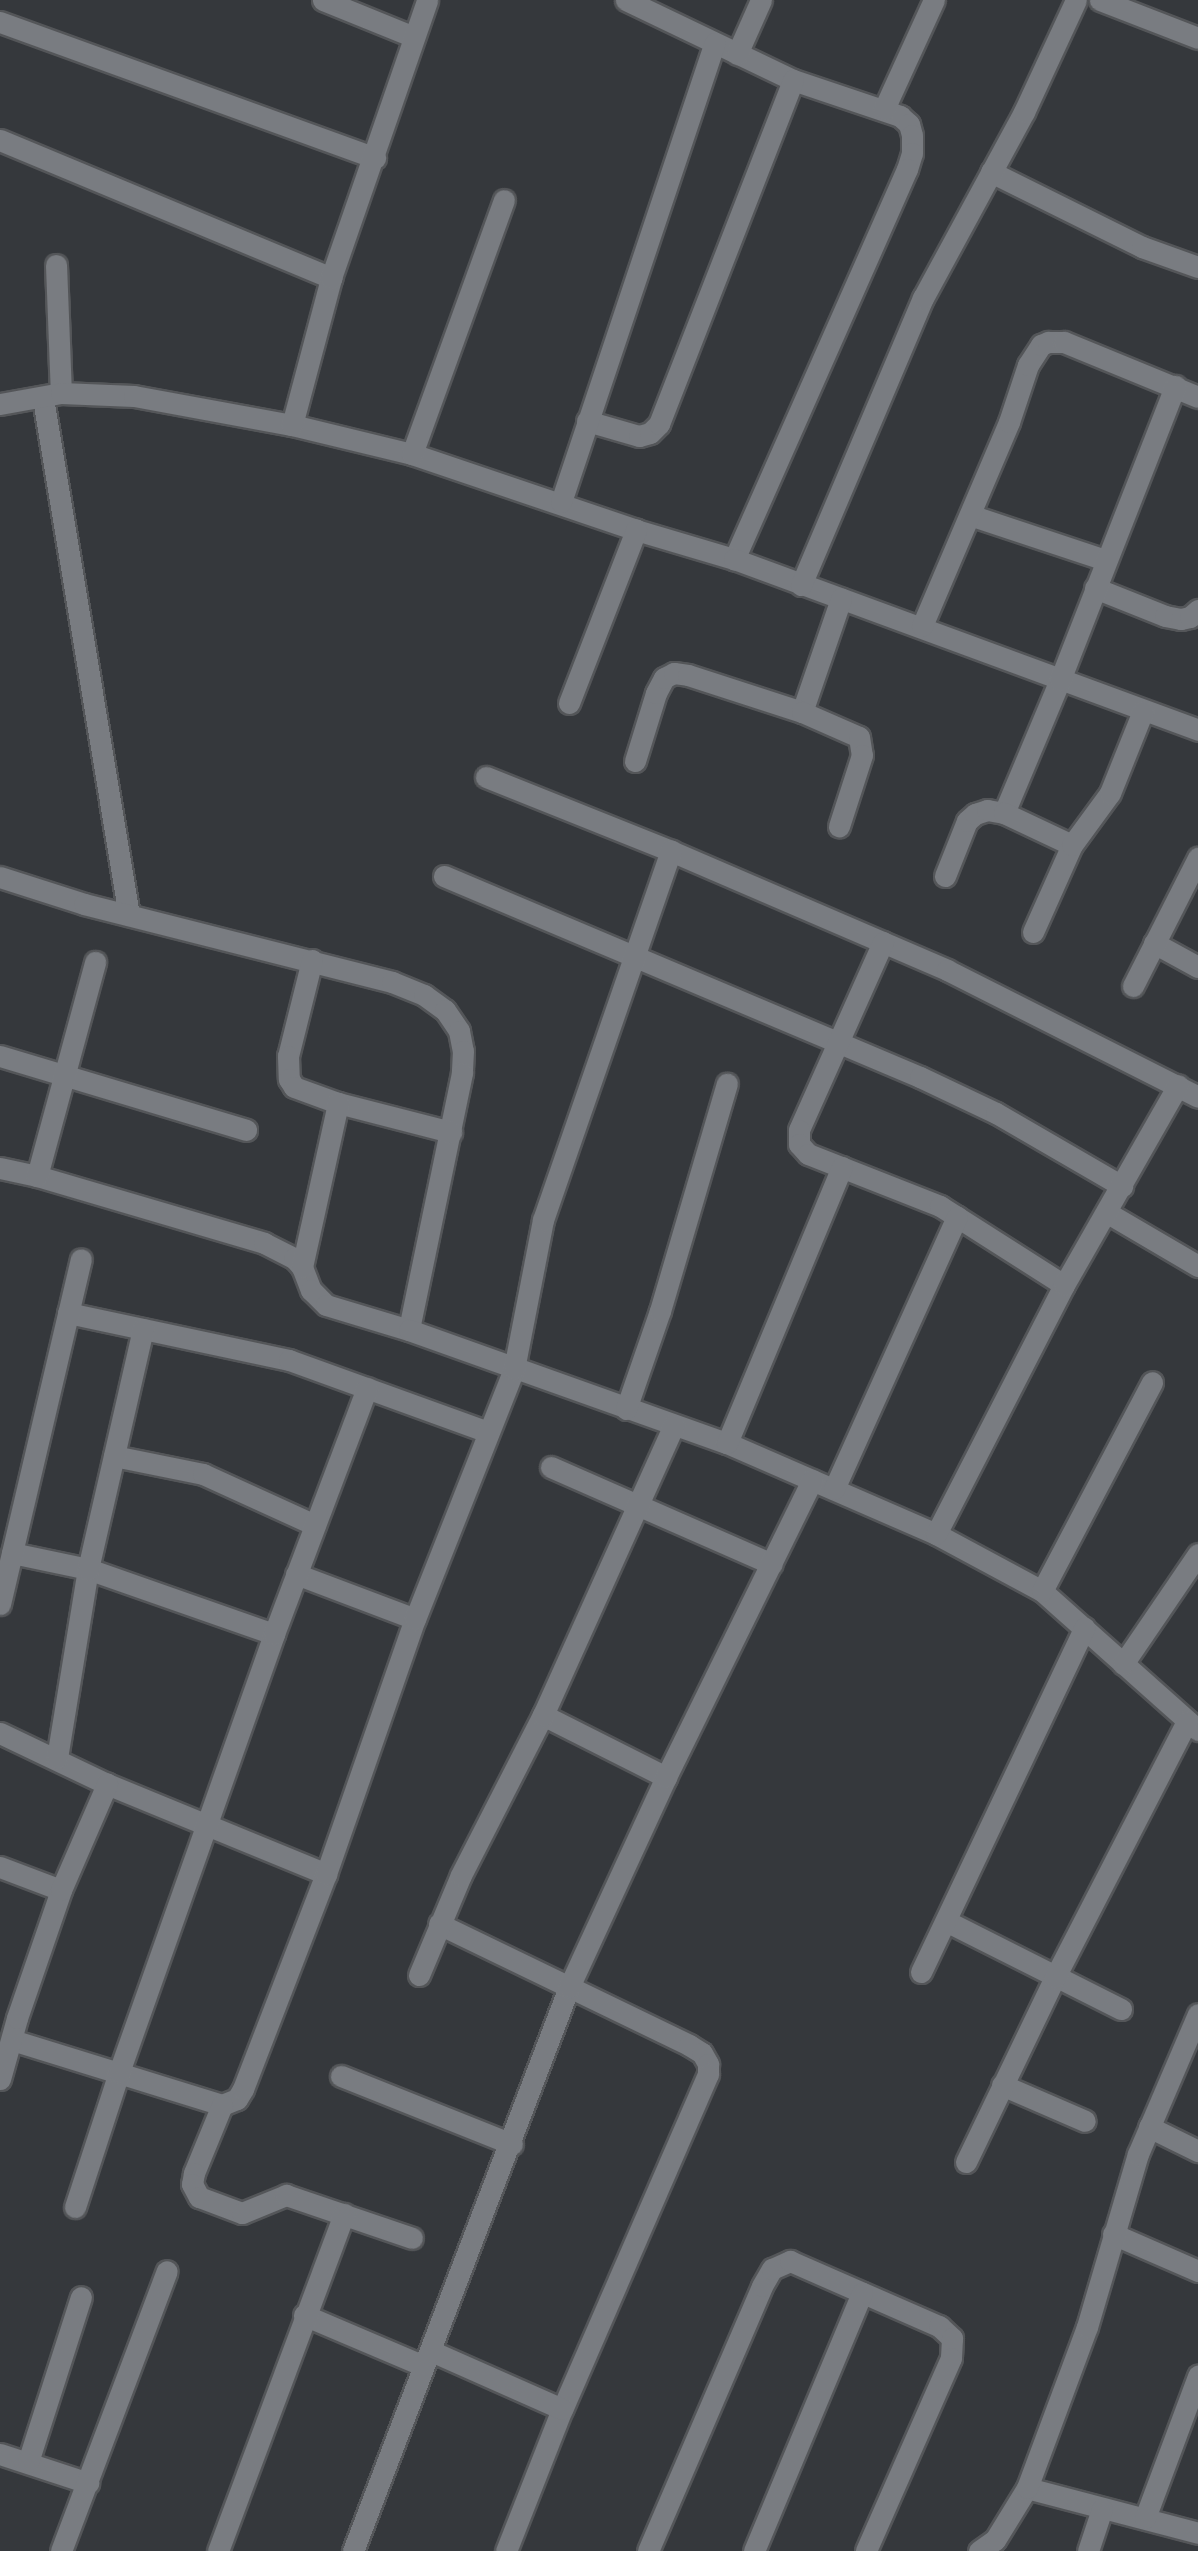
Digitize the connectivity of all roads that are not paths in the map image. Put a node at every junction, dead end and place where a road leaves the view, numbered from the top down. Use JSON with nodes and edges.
{"nodes":[{"id":1,"x":323,"y":0,"type":"edge"},
{"id":2,"x":427,"y":0,"type":"edge"},
{"id":3,"x":626,"y":0,"type":"edge"},
{"id":4,"x":761,"y":0,"type":"edge"},
{"id":5,"x":934,"y":0,"type":"edge"},
{"id":6,"x":1076,"y":0,"type":"edge"},
{"id":7,"x":1100,"y":0,"type":"edge"},
{"id":8,"x":0,"y":22,"type":"edge"},
{"id":9,"x":414,"y":37,"type":"junction"},
{"id":10,"x":1198,"y":38,"type":"edge"},
{"id":11,"x":715,"y":43,"type":"junction"},
{"id":12,"x":737,"y":54,"type":"junction"},
{"id":13,"x":793,"y":80,"type":"junction"},
{"id":14,"x":884,"y":109,"type":"junction"},
{"id":15,"x":0,"y":140,"type":"edge"},
{"id":16,"x":375,"y":158,"type":"junction"},
{"id":17,"x":991,"y":172,"type":"junction"},
{"id":18,"x":504,"y":201,"type":"dead end"},
{"id":19,"x":56,"y":265,"type":"dead end"},
{"id":20,"x":1198,"y":267,"type":"edge"},
{"id":21,"x":331,"y":278,"type":"junction"},
{"id":22,"x":1175,"y":386,"type":"junction"},
{"id":23,"x":52,"y":395,"type":"junction"},
{"id":24,"x":1198,"y":397,"type":"edge"},
{"id":25,"x":0,"y":404,"type":"edge"},
{"id":26,"x":587,"y":421,"type":"junction"},
{"id":27,"x":292,"y":425,"type":"junction"},
{"id":28,"x":412,"y":454,"type":"junction"},
{"id":29,"x":561,"y":502,"type":"junction"},
{"id":30,"x":970,"y":514,"type":"junction"},
{"id":31,"x":636,"y":530,"type":"junction"},
{"id":32,"x":734,"y":559,"type":"junction"},
{"id":33,"x":1105,"y":560,"type":"junction"},
{"id":34,"x":801,"y":585,"type":"junction"},
{"id":35,"x":1095,"y":587,"type":"junction"},
{"id":36,"x":841,"y":599,"type":"junction"},
{"id":37,"x":1198,"y":610,"type":"edge"},
{"id":38,"x":922,"y":626,"type":"junction"},
{"id":39,"x":1060,"y":680,"type":"junction"},
{"id":40,"x":569,"y":703,"type":"dead end"},
{"id":41,"x":1143,"y":711,"type":"junction"},
{"id":42,"x":802,"y":712,"type":"junction"},
{"id":43,"x":1198,"y":730,"type":"edge"},
{"id":44,"x":635,"y":761,"type":"dead end"},
{"id":45,"x":486,"y":777,"type":"dead end"},
{"id":46,"x":1004,"y":813,"type":"junction"},
{"id":47,"x":839,"y":826,"type":"dead end"},
{"id":48,"x":1072,"y":845,"type":"junction"},
{"id":49,"x":671,"y":851,"type":"junction"},
{"id":50,"x":1198,"y":858,"type":"edge"},
{"id":51,"x":1,"y":874,"type":"edge"},
{"id":52,"x":444,"y":876,"type":"dead end"},
{"id":53,"x":945,"y":876,"type":"dead end"},
{"id":54,"x":129,"y":915,"type":"junction"},
{"id":55,"x":1033,"y":932,"type":"dead end"},
{"id":56,"x":883,"y":942,"type":"junction"},
{"id":57,"x":1154,"y":943,"type":"junction"},
{"id":58,"x":634,"y":958,"type":"junction"},
{"id":59,"x":312,"y":960,"type":"junction"},
{"id":60,"x":95,"y":962,"type":"dead end"},
{"id":61,"x":1198,"y":967,"type":"edge"},
{"id":62,"x":1133,"y":986,"type":"dead end"},
{"id":63,"x":838,"y":1040,"type":"junction"},
{"id":64,"x":0,"y":1056,"type":"edge"},
{"id":65,"x":64,"y":1074,"type":"junction"},
{"id":66,"x":727,"y":1084,"type":"dead end"},
{"id":67,"x":1178,"y":1085,"type":"junction"},
{"id":68,"x":1198,"y":1097,"type":"edge"},
{"id":69,"x":338,"y":1103,"type":"junction"},
{"id":70,"x":246,"y":1130,"type":"dead end"},
{"id":71,"x":451,"y":1132,"type":"junction"},
{"id":72,"x":842,"y":1167,"type":"junction"},
{"id":73,"x":0,"y":1168,"type":"edge"},
{"id":74,"x":37,"y":1176,"type":"junction"},
{"id":75,"x":1122,"y":1186,"type":"junction"},
{"id":76,"x":1106,"y":1212,"type":"junction"},
{"id":77,"x":957,"y":1216,"type":"junction"},
{"id":78,"x":81,"y":1259,"type":"dead end"},
{"id":79,"x":1198,"y":1266,"type":"edge"},
{"id":80,"x":302,"y":1267,"type":"junction"},
{"id":81,"x":1064,"y":1285,"type":"junction"},
{"id":82,"x":68,"y":1313,"type":"junction"},
{"id":83,"x":143,"y":1329,"type":"junction"},
{"id":84,"x":409,"y":1331,"type":"junction"},
{"id":85,"x":514,"y":1370,"type":"junction"},
{"id":86,"x":1153,"y":1382,"type":"dead end"},
{"id":87,"x":367,"y":1388,"type":"junction"},
{"id":88,"x":626,"y":1409,"type":"junction"},
{"id":89,"x":674,"y":1425,"type":"junction"},
{"id":90,"x":488,"y":1432,"type":"junction"},
{"id":91,"x":727,"y":1443,"type":"junction"},
{"id":92,"x":114,"y":1456,"type":"junction"},
{"id":93,"x":551,"y":1467,"type":"dead end"},
{"id":94,"x":812,"y":1480,"type":"junction"},
{"id":95,"x":834,"y":1489,"type":"junction"},
{"id":96,"x":636,"y":1505,"type":"junction"},
{"id":97,"x":315,"y":1525,"type":"junction"},
{"id":98,"x":936,"y":1534,"type":"junction"},
{"id":99,"x":12,"y":1553,"type":"junction"},
{"id":100,"x":1198,"y":1554,"type":"edge"},
{"id":101,"x":772,"y":1564,"type":"junction"},
{"id":102,"x":88,"y":1569,"type":"junction"},
{"id":103,"x":296,"y":1574,"type":"junction"},
{"id":104,"x":1042,"y":1591,"type":"junction"},
{"id":105,"x":0,"y":1604,"type":"edge"},
{"id":106,"x":415,"y":1619,"type":"junction"},
{"id":107,"x":1084,"y":1628,"type":"junction"},
{"id":108,"x":274,"y":1634,"type":"junction"},
{"id":109,"x":1123,"y":1664,"type":"junction"},
{"id":110,"x":543,"y":1715,"type":"junction"},
{"id":111,"x":1193,"y":1726,"type":"edge"},
{"id":112,"x":0,"y":1732,"type":"edge"},
{"id":113,"x":57,"y":1758,"type":"junction"},
{"id":114,"x":666,"y":1777,"type":"junction"},
{"id":115,"x":107,"y":1784,"type":"junction"},
{"id":116,"x":206,"y":1827,"type":"junction"},
{"id":117,"x":0,"y":1867,"type":"edge"},
{"id":118,"x":326,"y":1874,"type":"junction"},
{"id":119,"x":61,"y":1890,"type":"junction"},
{"id":120,"x":946,"y":1921,"type":"junction"},
{"id":121,"x":439,"y":1924,"type":"junction"},
{"id":122,"x":921,"y":1972,"type":"dead end"},
{"id":123,"x":419,"y":1975,"type":"dead end"},
{"id":124,"x":1055,"y":1977,"type":"junction"},
{"id":125,"x":569,"y":1987,"type":"junction"},
{"id":126,"x":1121,"y":2008,"type":"dead end"},
{"id":127,"x":1198,"y":2014,"type":"edge"},
{"id":128,"x":9,"y":2015,"type":"edge"},
{"id":129,"x":1194,"y":2037,"type":"edge"},
{"id":130,"x":12,"y":2040,"type":"junction"},
{"id":131,"x":119,"y":2072,"type":"junction"},
{"id":132,"x":341,"y":2076,"type":"dead end"},
{"id":133,"x":0,"y":2079,"type":"edge"},
{"id":134,"x":1002,"y":2085,"type":"junction"},
{"id":135,"x":222,"y":2105,"type":"junction"},
{"id":136,"x":1085,"y":2121,"type":"dead end"},
{"id":137,"x":1149,"y":2127,"type":"junction"},
{"id":138,"x":512,"y":2144,"type":"junction"},
{"id":139,"x":1198,"y":2151,"type":"edge"},
{"id":140,"x":966,"y":2162,"type":"dead end"},
{"id":141,"x":75,"y":2207,"type":"dead end"},
{"id":142,"x":344,"y":2214,"type":"junction"},
{"id":143,"x":1113,"y":2234,"type":"junction"},
{"id":144,"x":412,"y":2238,"type":"dead end"},
{"id":145,"x":167,"y":2271,"type":"dead end"},
{"id":146,"x":1198,"y":2271,"type":"edge"},
{"id":147,"x":862,"y":2293,"type":"junction"},
{"id":148,"x":80,"y":2297,"type":"dead end"},
{"id":149,"x":304,"y":2315,"type":"junction"},
{"id":150,"x":428,"y":2359,"type":"junction"},
{"id":151,"x":1198,"y":2376,"type":"edge"},
{"id":152,"x":562,"y":2409,"type":"junction"},
{"id":153,"x":0,"y":2454,"type":"edge"},
{"id":154,"x":28,"y":2462,"type":"junction"},
{"id":155,"x":88,"y":2483,"type":"junction"},
{"id":156,"x":1027,"y":2488,"type":"junction"},
{"id":157,"x":1102,"y":2508,"type":"junction"},
{"id":158,"x":1145,"y":2518,"type":"junction"},
{"id":159,"x":1198,"y":2533,"type":"edge"},
{"id":160,"x":61,"y":2551,"type":"edge"},
{"id":161,"x":218,"y":2551,"type":"edge"},
{"id":162,"x":354,"y":2551,"type":"edge"},
{"id":163,"x":506,"y":2551,"type":"edge"},
{"id":164,"x":648,"y":2551,"type":"edge"},
{"id":165,"x":754,"y":2551,"type":"edge"},
{"id":166,"x":866,"y":2551,"type":"edge"},
{"id":167,"x":979,"y":2551,"type":"edge"},
{"id":168,"x":1088,"y":2551,"type":"edge"}],
"edges":[{"from":1,"to":9,"type":"street"},
{"from":2,"to":9,"type":"street"},
{"from":3,"to":11,"type":"street"},
{"from":4,"to":12,"type":"street"},
{"from":5,"to":14,"type":"street"},
{"from":6,"to":17,"type":"street"},
{"from":7,"to":10,"type":"street"},
{"from":8,"to":16,"type":"street"},
{"from":9,"to":16,"type":"street"},
{"from":11,"to":12,"type":"street"},
{"from":11,"to":26,"type":"street"},
{"from":12,"to":13,"type":"street"},
{"from":13,"to":14,"type":"street"},
{"from":13,"to":26,"type":"street"},
{"from":14,"to":32,"type":"street"},
{"from":15,"to":21,"type":"street"},
{"from":16,"to":21,"type":"street"},
{"from":17,"to":20,"type":"street"},
{"from":17,"to":34,"type":"street"},
{"from":18,"to":28,"type":"street"},
{"from":19,"to":23,"type":"street"},
{"from":21,"to":27,"type":"street"},
{"from":22,"to":24,"type":"street"},
{"from":22,"to":30,"type":"street"},
{"from":22,"to":33,"type":"street"},
{"from":23,"to":25,"type":"street"},
{"from":23,"to":27,"type":"street"},
{"from":23,"to":54,"type":"street"},
{"from":26,"to":29,"type":"street"},
{"from":27,"to":28,"type":"street"},
{"from":28,"to":29,"type":"street"},
{"from":29,"to":31,"type":"street"},
{"from":30,"to":33,"type":"street"},
{"from":30,"to":38,"type":"street"},
{"from":31,"to":32,"type":"street"},
{"from":31,"to":40,"type":"street"},
{"from":32,"to":34,"type":"street"},
{"from":33,"to":35,"type":"street"},
{"from":34,"to":36,"type":"street"},
{"from":35,"to":37,"type":"street"},
{"from":35,"to":39,"type":"street"},
{"from":36,"to":38,"type":"street"},
{"from":36,"to":42,"type":"street"},
{"from":38,"to":39,"type":"street"},
{"from":39,"to":41,"type":"street"},
{"from":39,"to":46,"type":"street"},
{"from":41,"to":43,"type":"street"},
{"from":41,"to":48,"type":"street"},
{"from":42,"to":44,"type":"street"},
{"from":42,"to":47,"type":"street"},
{"from":45,"to":49,"type":"street"},
{"from":46,"to":48,"type":"street"},
{"from":46,"to":53,"type":"street"},
{"from":48,"to":55,"type":"street"},
{"from":49,"to":56,"type":"street"},
{"from":49,"to":58,"type":"street"},
{"from":50,"to":57,"type":"street"},
{"from":51,"to":54,"type":"street"},
{"from":52,"to":58,"type":"street"},
{"from":54,"to":59,"type":"street"},
{"from":56,"to":63,"type":"street"},
{"from":56,"to":67,"type":"street"},
{"from":57,"to":61,"type":"street"},
{"from":57,"to":62,"type":"street"},
{"from":58,"to":63,"type":"street"},
{"from":58,"to":85,"type":"street"},
{"from":59,"to":69,"type":"street"},
{"from":59,"to":71,"type":"street"},
{"from":60,"to":65,"type":"street"},
{"from":63,"to":72,"type":"street"},
{"from":63,"to":75,"type":"street"},
{"from":64,"to":65,"type":"street"},
{"from":65,"to":70,"type":"street"},
{"from":65,"to":74,"type":"street"},
{"from":66,"to":88,"type":"street"},
{"from":67,"to":68,"type":"street"},
{"from":67,"to":75,"type":"street"},
{"from":69,"to":71,"type":"street"},
{"from":69,"to":80,"type":"street"},
{"from":71,"to":84,"type":"street"},
{"from":72,"to":77,"type":"street"},
{"from":72,"to":91,"type":"street"},
{"from":73,"to":74,"type":"street"},
{"from":74,"to":80,"type":"street"},
{"from":75,"to":76,"type":"street"},
{"from":76,"to":79,"type":"street"},
{"from":76,"to":81,"type":"street"},
{"from":77,"to":81,"type":"street"},
{"from":77,"to":95,"type":"street"},
{"from":78,"to":82,"type":"street"},
{"from":80,"to":84,"type":"street"},
{"from":81,"to":98,"type":"street"},
{"from":82,"to":83,"type":"street"},
{"from":82,"to":99,"type":"street"},
{"from":83,"to":87,"type":"street"},
{"from":83,"to":92,"type":"street"},
{"from":84,"to":85,"type":"street"},
{"from":85,"to":88,"type":"street"},
{"from":85,"to":90,"type":"street"},
{"from":86,"to":104,"type":"street"},
{"from":87,"to":90,"type":"street"},
{"from":87,"to":97,"type":"street"},
{"from":88,"to":89,"type":"street"},
{"from":89,"to":91,"type":"street"},
{"from":89,"to":96,"type":"street"},
{"from":90,"to":106,"type":"street"},
{"from":91,"to":94,"type":"street"},
{"from":92,"to":97,"type":"street"},
{"from":92,"to":102,"type":"street"},
{"from":93,"to":96,"type":"street"},
{"from":94,"to":95,"type":"street"},
{"from":94,"to":101,"type":"street"},
{"from":95,"to":98,"type":"street"},
{"from":96,"to":101,"type":"street"},
{"from":96,"to":110,"type":"street"},
{"from":97,"to":103,"type":"street"},
{"from":98,"to":104,"type":"street"},
{"from":99,"to":102,"type":"street"},
{"from":99,"to":105,"type":"street"},
{"from":100,"to":109,"type":"street"},
{"from":101,"to":114,"type":"street"},
{"from":102,"to":108,"type":"street"},
{"from":102,"to":113,"type":"street"},
{"from":103,"to":106,"type":"street"},
{"from":103,"to":108,"type":"street"},
{"from":104,"to":107,"type":"street"},
{"from":106,"to":118,"type":"street"},
{"from":107,"to":109,"type":"street"},
{"from":107,"to":120,"type":"street"},
{"from":108,"to":116,"type":"street"},
{"from":109,"to":111,"type":"street"},
{"from":110,"to":114,"type":"street"},
{"from":110,"to":121,"type":"street"},
{"from":111,"to":124,"type":"street"},
{"from":112,"to":113,"type":"street"},
{"from":113,"to":115,"type":"street"},
{"from":114,"to":125,"type":"street"},
{"from":115,"to":116,"type":"street"},
{"from":115,"to":119,"type":"street"},
{"from":116,"to":118,"type":"street"},
{"from":116,"to":131,"type":"street"},
{"from":117,"to":119,"type":"street"},
{"from":118,"to":135,"type":"street"},
{"from":119,"to":128,"type":"street"},
{"from":120,"to":122,"type":"street"},
{"from":120,"to":124,"type":"street"},
{"from":121,"to":123,"type":"street"},
{"from":121,"to":125,"type":"street"},
{"from":124,"to":126,"type":"street"},
{"from":124,"to":134,"type":"street"},
{"from":125,"to":138,"type":"street"},
{"from":125,"to":152,"type":"street"},
{"from":127,"to":129,"type":"street"},
{"from":128,"to":130,"type":"street"},
{"from":129,"to":137,"type":"street"},
{"from":130,"to":131,"type":"street"},
{"from":130,"to":133,"type":"street"},
{"from":131,"to":135,"type":"street"},
{"from":131,"to":141,"type":"street"},
{"from":132,"to":138,"type":"street"},
{"from":134,"to":136,"type":"street"},
{"from":134,"to":140,"type":"street"},
{"from":135,"to":142,"type":"street"},
{"from":137,"to":139,"type":"street"},
{"from":137,"to":143,"type":"street"},
{"from":138,"to":150,"type":"street"},
{"from":142,"to":144,"type":"street"},
{"from":142,"to":149,"type":"street"},
{"from":143,"to":146,"type":"street"},
{"from":143,"to":156,"type":"street"},
{"from":145,"to":155,"type":"street"},
{"from":147,"to":164,"type":"street"},
{"from":147,"to":165,"type":"street"},
{"from":147,"to":166,"type":"street"},
{"from":148,"to":154,"type":"street"},
{"from":149,"to":150,"type":"street"},
{"from":149,"to":161,"type":"street"},
{"from":150,"to":152,"type":"street"},
{"from":150,"to":162,"type":"street"},
{"from":151,"to":158,"type":"street"},
{"from":152,"to":163,"type":"street"},
{"from":153,"to":154,"type":"street"},
{"from":154,"to":155,"type":"street"},
{"from":155,"to":160,"type":"street"},
{"from":156,"to":157,"type":"street"},
{"from":156,"to":167,"type":"street"},
{"from":157,"to":158,"type":"street"},
{"from":157,"to":168,"type":"street"},
{"from":158,"to":159,"type":"street"}]}
